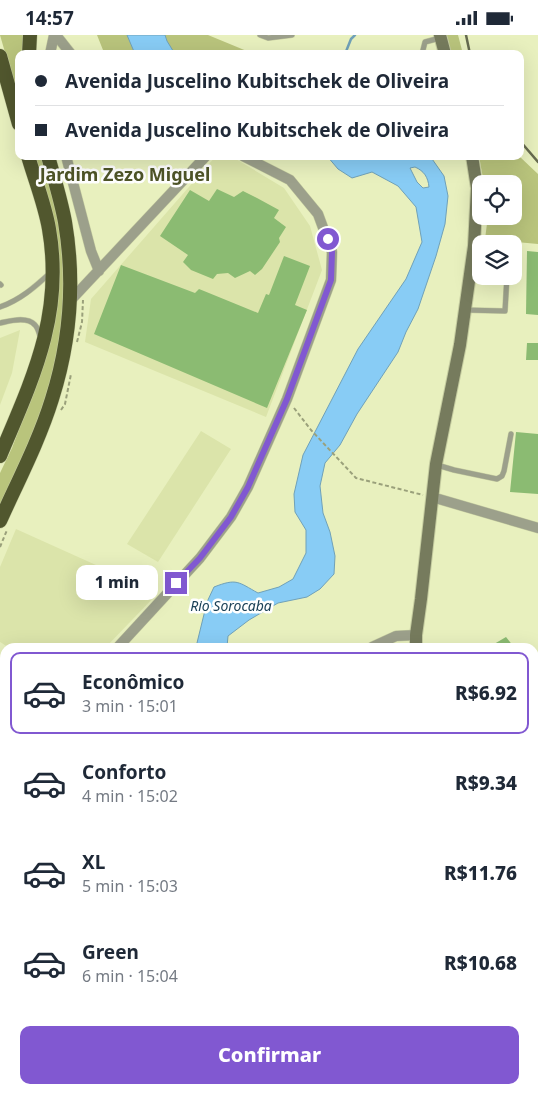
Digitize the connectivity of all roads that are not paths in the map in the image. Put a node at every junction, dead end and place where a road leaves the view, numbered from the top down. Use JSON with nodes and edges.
{"nodes":[{"id":1,"x":30,"y":35,"type":"edge"},
{"id":2,"x":55,"y":35,"type":"edge"},
{"id":3,"x":260,"y":35,"type":"edge"},
{"id":4,"x":292,"y":35,"type":"edge"},
{"id":5,"x":440,"y":36,"type":"edge"},
{"id":6,"x":30,"y":50,"type":"edge"},
{"id":7,"x":51,"y":50,"type":"edge"},
{"id":8,"x":68,"y":50,"type":"edge"},
{"id":9,"x":423,"y":50,"type":"edge"},
{"id":10,"x":444,"y":50,"type":"edge"},
{"id":11,"x":0,"y":56,"type":"edge"},
{"id":12,"x":15,"y":110,"type":"edge"},
{"id":13,"x":29,"y":160,"type":"edge"},
{"id":14,"x":49,"y":160,"type":"edge"},
{"id":15,"x":67,"y":160,"type":"edge"},
{"id":16,"x":202,"y":160,"type":"edge"},
{"id":17,"x":251,"y":160,"type":"edge"},
{"id":18,"x":473,"y":160,"type":"edge"},
{"id":19,"x":54,"y":269,"type":"junction"},
{"id":20,"x":99,"y":271,"type":"junction"},
{"id":21,"x":506,"y":285,"type":"edge"},
{"id":22,"x":70,"y":301,"type":"junction"},
{"id":23,"x":0,"y":307,"type":"edge"},
{"id":24,"x":464,"y":310,"type":"junction"},
{"id":25,"x":0,"y":323,"type":"edge"},
{"id":26,"x":42,"y":349,"type":"junction"},
{"id":27,"x":511,"y":434,"type":"dead end"},
{"id":28,"x":0,"y":435,"type":"edge"},
{"id":29,"x":0,"y":456,"type":"edge"},
{"id":30,"x":436,"y":464,"type":"junction"},
{"id":31,"x":432,"y":497,"type":"junction"},
{"id":32,"x":0,"y":521,"type":"edge"},
{"id":33,"x":538,"y":528,"type":"edge"},
{"id":34,"x":416,"y":641,"type":"edge"},
{"id":35,"x":122,"y":643,"type":"edge"},
{"id":36,"x":381,"y":643,"type":"edge"}],
"edges":[{"from":1,"to":6,"type":"highway"},
{"from":2,"to":7,"type":"street"},
{"from":2,"to":8,"type":"street"},
{"from":3,"to":4,"type":"lane"},
{"from":5,"to":9,"type":"lane"},
{"from":5,"to":10,"type":"main road"},
{"from":11,"to":12,"type":"highway"},
{"from":13,"to":19,"type":"highway"},
{"from":14,"to":22,"type":"highway"},
{"from":15,"to":20,"type":"street"},
{"from":16,"to":20,"type":"street"},
{"from":17,"to":35,"type":"street"},
{"from":18,"to":24,"type":"main road"},
{"from":19,"to":23,"type":"lane"},
{"from":19,"to":26,"type":"highway"},
{"from":20,"to":22,"type":"street"},
{"from":21,"to":24,"type":"lane"},
{"from":22,"to":32,"type":"highway"},
{"from":24,"to":30,"type":"main road"},
{"from":25,"to":26,"type":"lane"},
{"from":26,"to":28,"type":"highway"},
{"from":26,"to":29,"type":"highway"},
{"from":27,"to":30,"type":"lane"},
{"from":30,"to":31,"type":"main road"},
{"from":31,"to":33,"type":"street"},
{"from":31,"to":34,"type":"main road"},
{"from":34,"to":36,"type":"street"}]}
